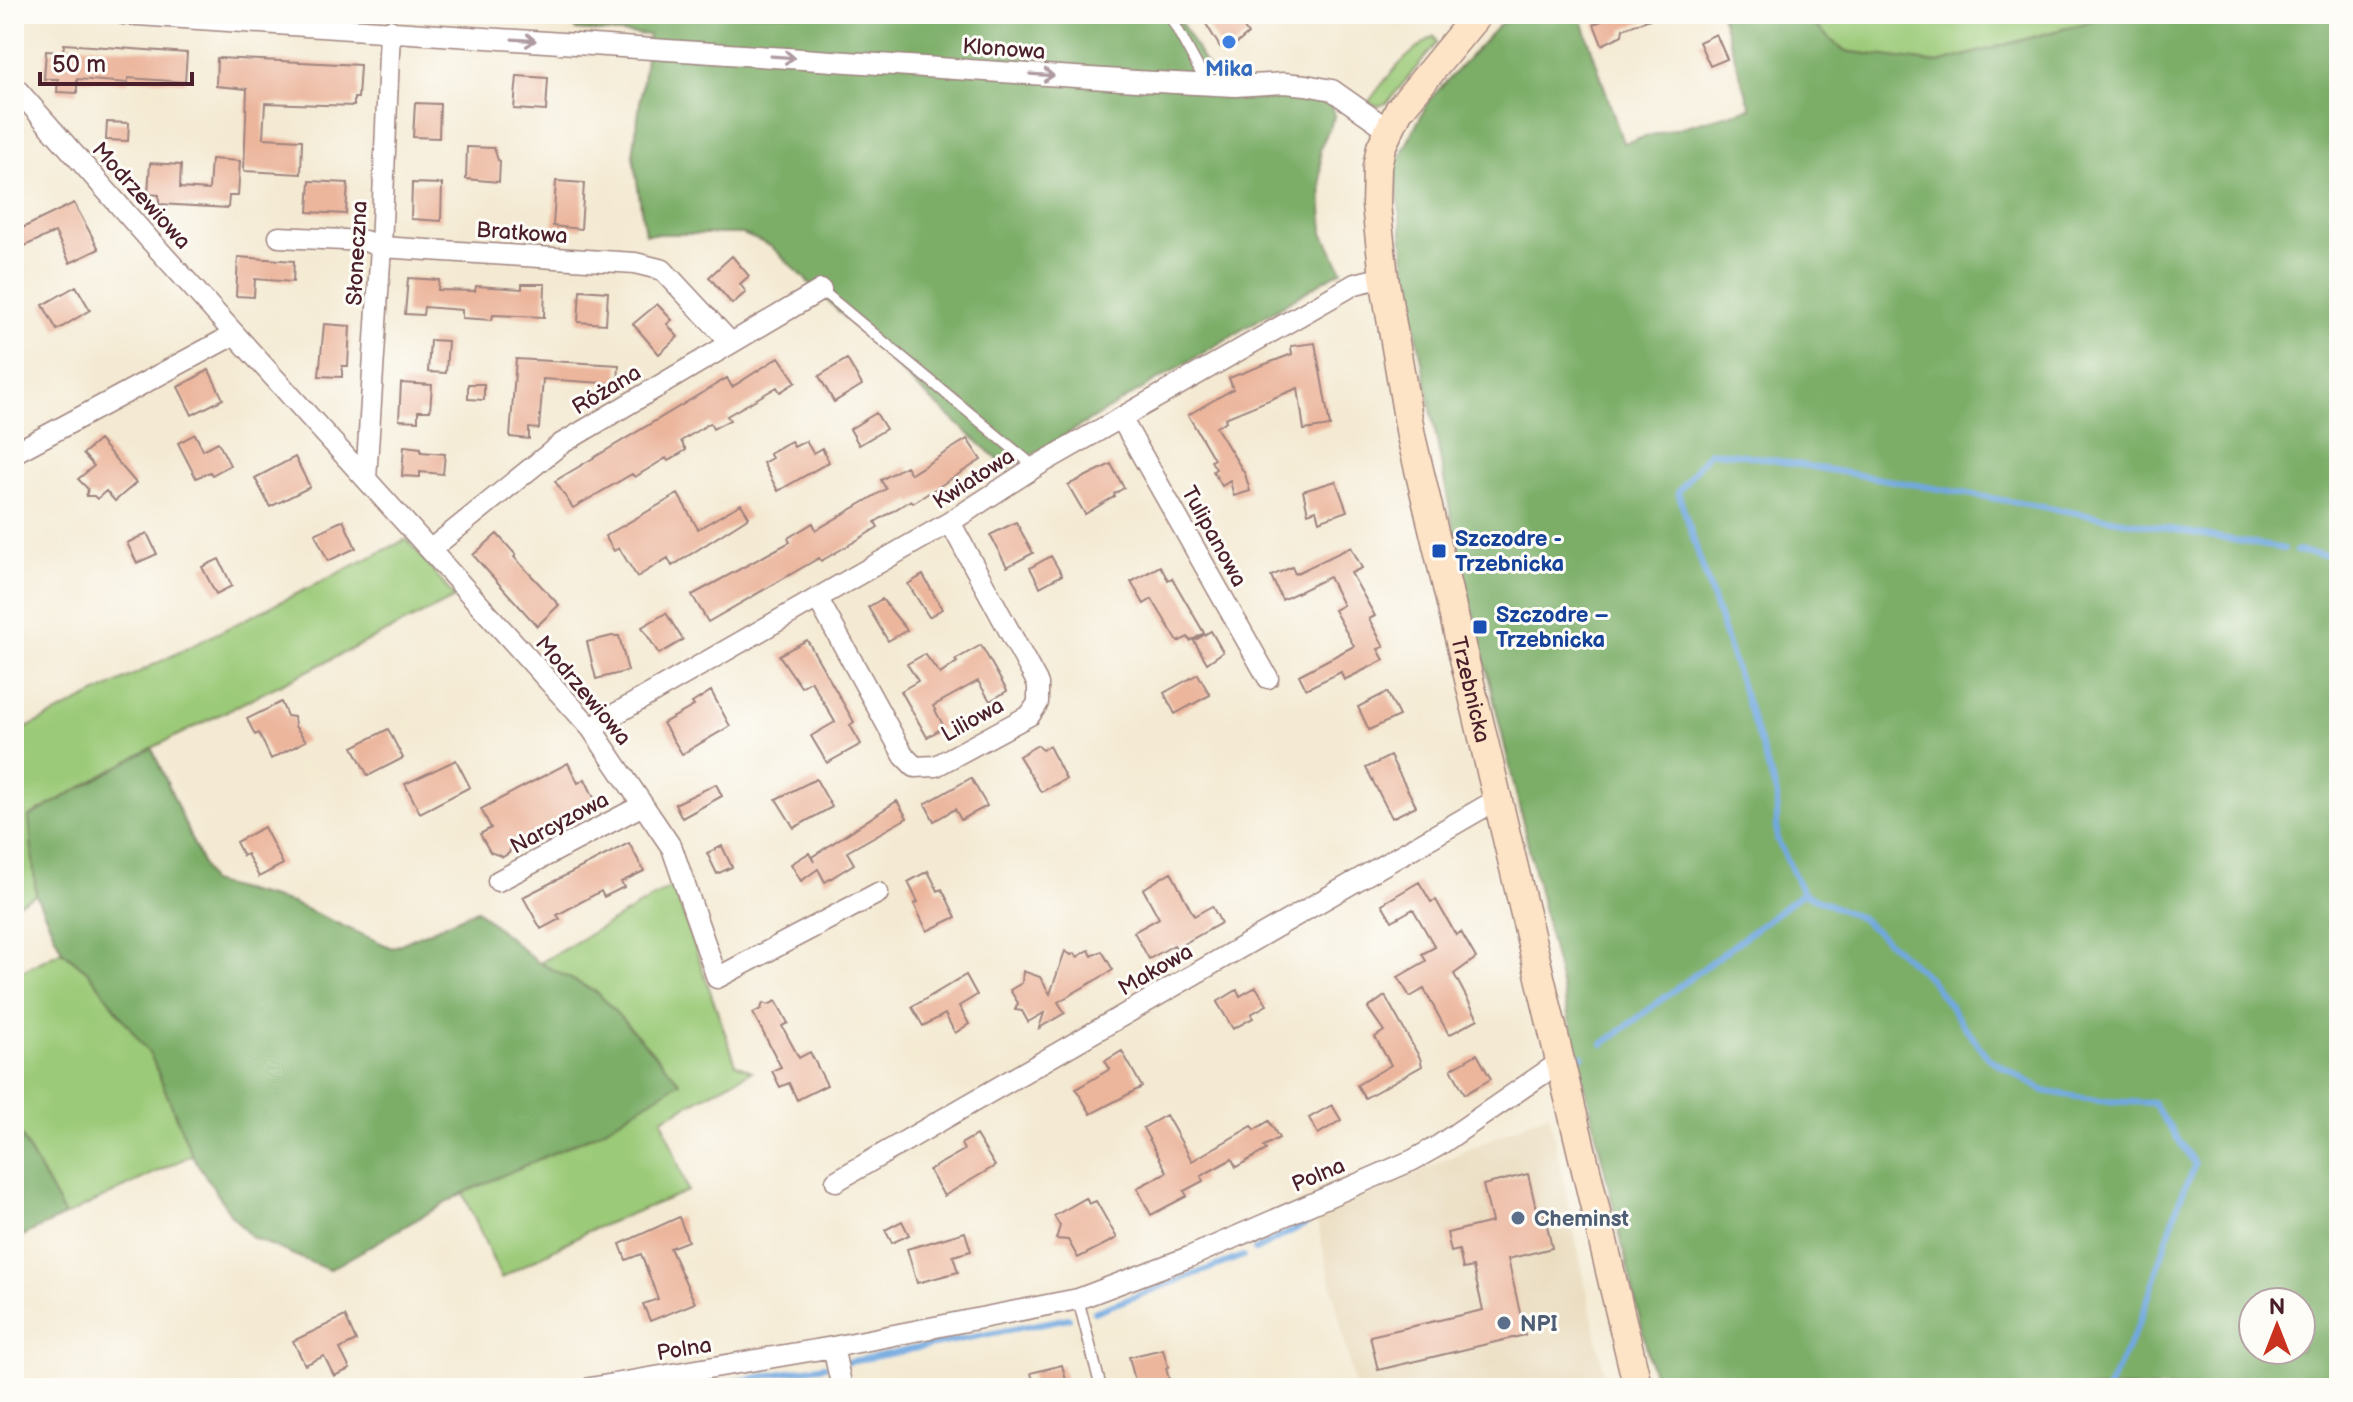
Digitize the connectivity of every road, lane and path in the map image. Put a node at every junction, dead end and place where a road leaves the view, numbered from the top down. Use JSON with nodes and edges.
{"nodes":[{"id":1,"x":123,"y":14,"type":"edge"},
{"id":2,"x":1169,"y":14,"type":"edge"},
{"id":3,"x":1478,"y":14,"type":"edge"},
{"id":4,"x":390,"y":30,"type":"junction"},
{"id":5,"x":1207,"y":84,"type":"junction"},
{"id":6,"x":14,"y":86,"type":"edge"},
{"id":7,"x":1389,"y":130,"type":"junction"},
{"id":8,"x":279,"y":237,"type":"dead end"},
{"id":9,"x":381,"y":247,"type":"junction"},
{"id":10,"x":1384,"y":277,"type":"junction"},
{"id":11,"x":821,"y":290,"type":"joint"},
{"id":12,"x":235,"y":334,"type":"junction"},
{"id":13,"x":730,"y":342,"type":"junction"},
{"id":14,"x":1121,"y":418,"type":"junction"},
{"id":15,"x":14,"y":453,"type":"edge"},
{"id":16,"x":1035,"y":467,"type":"junction"},
{"id":17,"x":366,"y":479,"type":"junction"},
{"id":18,"x":950,"y":522,"type":"junction"},
{"id":19,"x":430,"y":550,"type":"junction"},
{"id":20,"x":818,"y":599,"type":"junction"},
{"id":21,"x":1268,"y":678,"type":"dead end"},
{"id":22,"x":591,"y":728,"type":"junction"},
{"id":23,"x":1498,"y":799,"type":"junction"},
{"id":24,"x":643,"y":805,"type":"junction"},
{"id":25,"x":498,"y":881,"type":"dead end"},
{"id":26,"x":878,"y":893,"type":"dead end"},
{"id":27,"x":1560,"y":1062,"type":"junction"},
{"id":28,"x":836,"y":1181,"type":"dead end"},
{"id":29,"x":1078,"y":1299,"type":"junction"},
{"id":30,"x":833,"y":1347,"type":"junction"},
{"id":31,"x":590,"y":1388,"type":"edge"},
{"id":32,"x":842,"y":1388,"type":"edge"},
{"id":33,"x":1101,"y":1388,"type":"edge"},
{"id":34,"x":1638,"y":1388,"type":"edge"}],
"edges":[{"from":1,"to":4,"type":"street","name":"Klonowa"},
{"from":2,"to":5,"type":"lane"},
{"from":3,"to":7,"type":"street","name":"Trzebnicka"},
{"from":4,"to":5,"type":"street","name":"Klonowa","one_way":true},
{"from":4,"to":9,"type":"street","name":"Słoneczna"},
{"from":5,"to":7,"type":"street","name":"Klonowa"},
{"from":6,"to":12,"type":"street","name":"Modrzewiowa"},
{"from":7,"to":10,"type":"street","name":"Trzebnicka"},
{"from":8,"to":9,"type":"street","name":"Bratkowa"},
{"from":9,"to":13,"type":"street","name":"Bratkowa"},
{"from":9,"to":17,"type":"street","name":"Słoneczna"},
{"from":10,"to":14,"type":"street","name":"Kwiatowa"},
{"from":10,"to":23,"type":"street","name":"Trzebnicka"},
{"from":11,"to":13,"type":"street","name":"Różana"},
{"from":11,"to":16,"type":"lane"},
{"from":12,"to":15,"type":"street"},
{"from":12,"to":17,"type":"street","name":"Modrzewiowa"},
{"from":13,"to":19,"type":"street","name":"Różana"},
{"from":14,"to":16,"type":"street","name":"Kwiatowa"},
{"from":14,"to":21,"type":"street","name":"Tulipanowa"},
{"from":16,"to":18,"type":"street","name":"Kwiatowa"},
{"from":17,"to":19,"type":"street","name":"Modrzewiowa"},
{"from":18,"to":20,"type":"street","name":"Kwiatowa"},
{"from":18,"to":20,"type":"street","name":"Liliowa"},
{"from":19,"to":22,"type":"street","name":"Modrzewiowa"},
{"from":20,"to":22,"type":"street","name":"Kwiatowa"},
{"from":22,"to":24,"type":"street","name":"Modrzewiowa"},
{"from":23,"to":27,"type":"street","name":"Trzebnicka"},
{"from":23,"to":28,"type":"street","name":"Makowa"},
{"from":24,"to":25,"type":"street","name":"Narcyzowa"},
{"from":24,"to":26,"type":"street","name":"Modrzewiowa"},
{"from":27,"to":29,"type":"street","name":"Polna"},
{"from":27,"to":34,"type":"street","name":"Trzebnicka"},
{"from":29,"to":30,"type":"street","name":"Polna"},
{"from":29,"to":33,"type":"lane"},
{"from":30,"to":31,"type":"street","name":"Polna"},
{"from":30,"to":32,"type":"street"}]}
